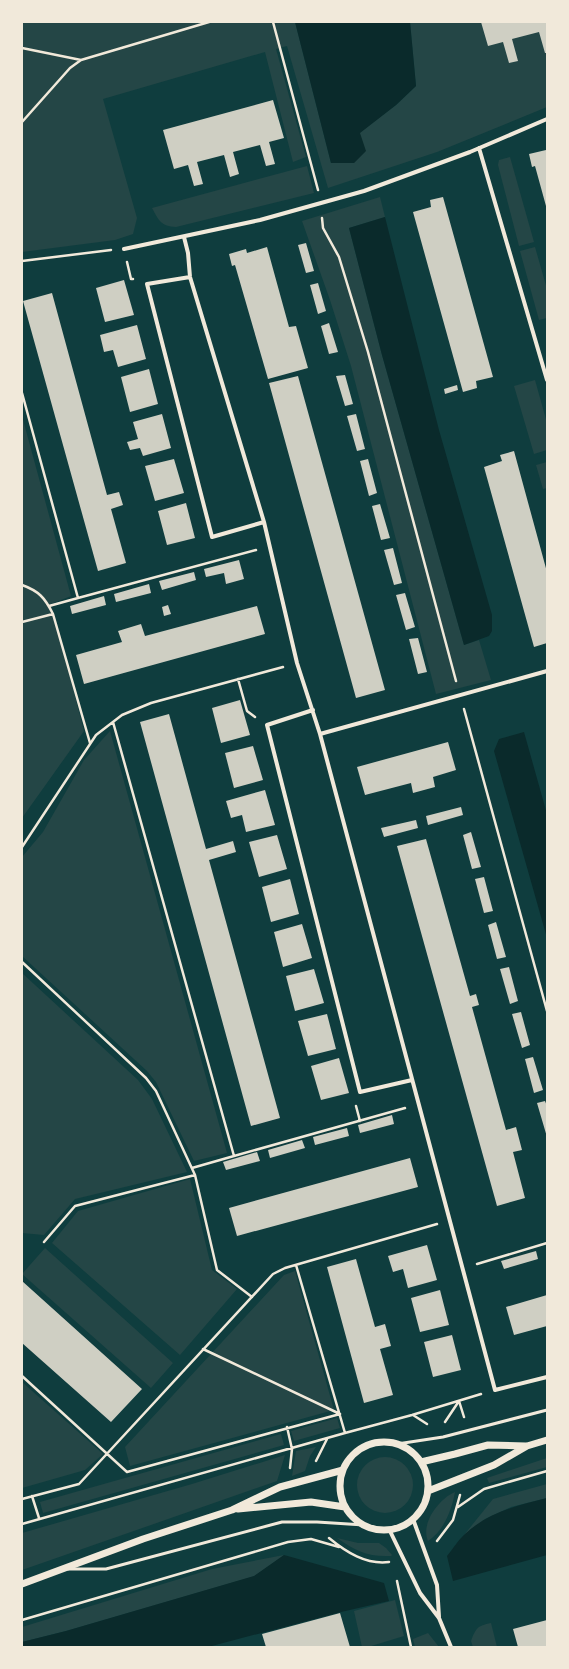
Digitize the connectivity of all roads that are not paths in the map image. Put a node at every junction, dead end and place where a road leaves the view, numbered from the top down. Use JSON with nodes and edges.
{"nodes":[{"id":1,"x":547,"y":119,"type":"edge"},
{"id":2,"x":479,"y":148,"type":"junction"},
{"id":3,"x":184,"y":237,"type":"junction"},
{"id":4,"x":124,"y":249,"type":"road end"},
{"id":5,"x":190,"y":277,"type":"junction"},
{"id":6,"x":547,"y":380,"type":"edge"},
{"id":7,"x":264,"y":522,"type":"junction"},
{"id":8,"x":547,"y":671,"type":"edge"},
{"id":9,"x":313,"y":710,"type":"junction"},
{"id":10,"x":320,"y":734,"type":"junction"},
{"id":11,"x":412,"y":1080,"type":"junction"},
{"id":12,"x":547,"y":1377,"type":"edge"},
{"id":13,"x":547,"y":1410,"type":"edge"},
{"id":14,"x":547,"y":1440,"type":"edge"},
{"id":15,"x":397,"y":1444,"type":"junction"},
{"id":16,"x":526,"y":1446,"type":"junction"},
{"id":17,"x":421,"y":1462,"type":"junction"},
{"id":18,"x":343,"y":1470,"type":"junction"},
{"id":19,"x":428,"y":1491,"type":"junction"},
{"id":20,"x":345,"y":1507,"type":"junction"},
{"id":21,"x":232,"y":1510,"type":"junction"},
{"id":22,"x":413,"y":1519,"type":"junction"},
{"id":23,"x":364,"y":1525,"type":"junction"},
{"id":24,"x":389,"y":1529,"type":"junction"},
{"id":25,"x":62,"y":1569,"type":"junction"},
{"id":26,"x":22,"y":1584,"type":"edge"},
{"id":27,"x":439,"y":1618,"type":"junction"},
{"id":28,"x":452,"y":1647,"type":"edge"}],
"edges":[{"from":1,"to":2,"type":"street"},
{"from":2,"to":3,"type":"street"},
{"from":2,"to":6,"type":"street"},
{"from":3,"to":4,"type":"street"},
{"from":3,"to":5,"type":"street"},
{"from":5,"to":7,"type":"street"},
{"from":5,"to":7,"type":"street"},
{"from":7,"to":9,"type":"street"},
{"from":8,"to":10,"type":"street"},
{"from":9,"to":10,"type":"street"},
{"from":9,"to":11,"type":"street"},
{"from":10,"to":11,"type":"street"},
{"from":11,"to":12,"type":"street"},
{"from":13,"to":15,"type":"lane"},
{"from":14,"to":16,"type":"street"},
{"from":15,"to":17,"type":"street"},
{"from":15,"to":18,"type":"street"},
{"from":16,"to":17,"type":"street"},
{"from":16,"to":19,"type":"street"},
{"from":17,"to":19,"type":"street"},
{"from":18,"to":20,"type":"street"},
{"from":18,"to":21,"type":"street"},
{"from":19,"to":22,"type":"street"},
{"from":20,"to":21,"type":"street"},
{"from":20,"to":23,"type":"street"},
{"from":21,"to":25,"type":"street"},
{"from":22,"to":24,"type":"street"},
{"from":22,"to":27,"type":"street"},
{"from":23,"to":24,"type":"street"},
{"from":23,"to":25,"type":"lane"},
{"from":24,"to":27,"type":"street"},
{"from":25,"to":26,"type":"street"},
{"from":27,"to":28,"type":"street"}]}
